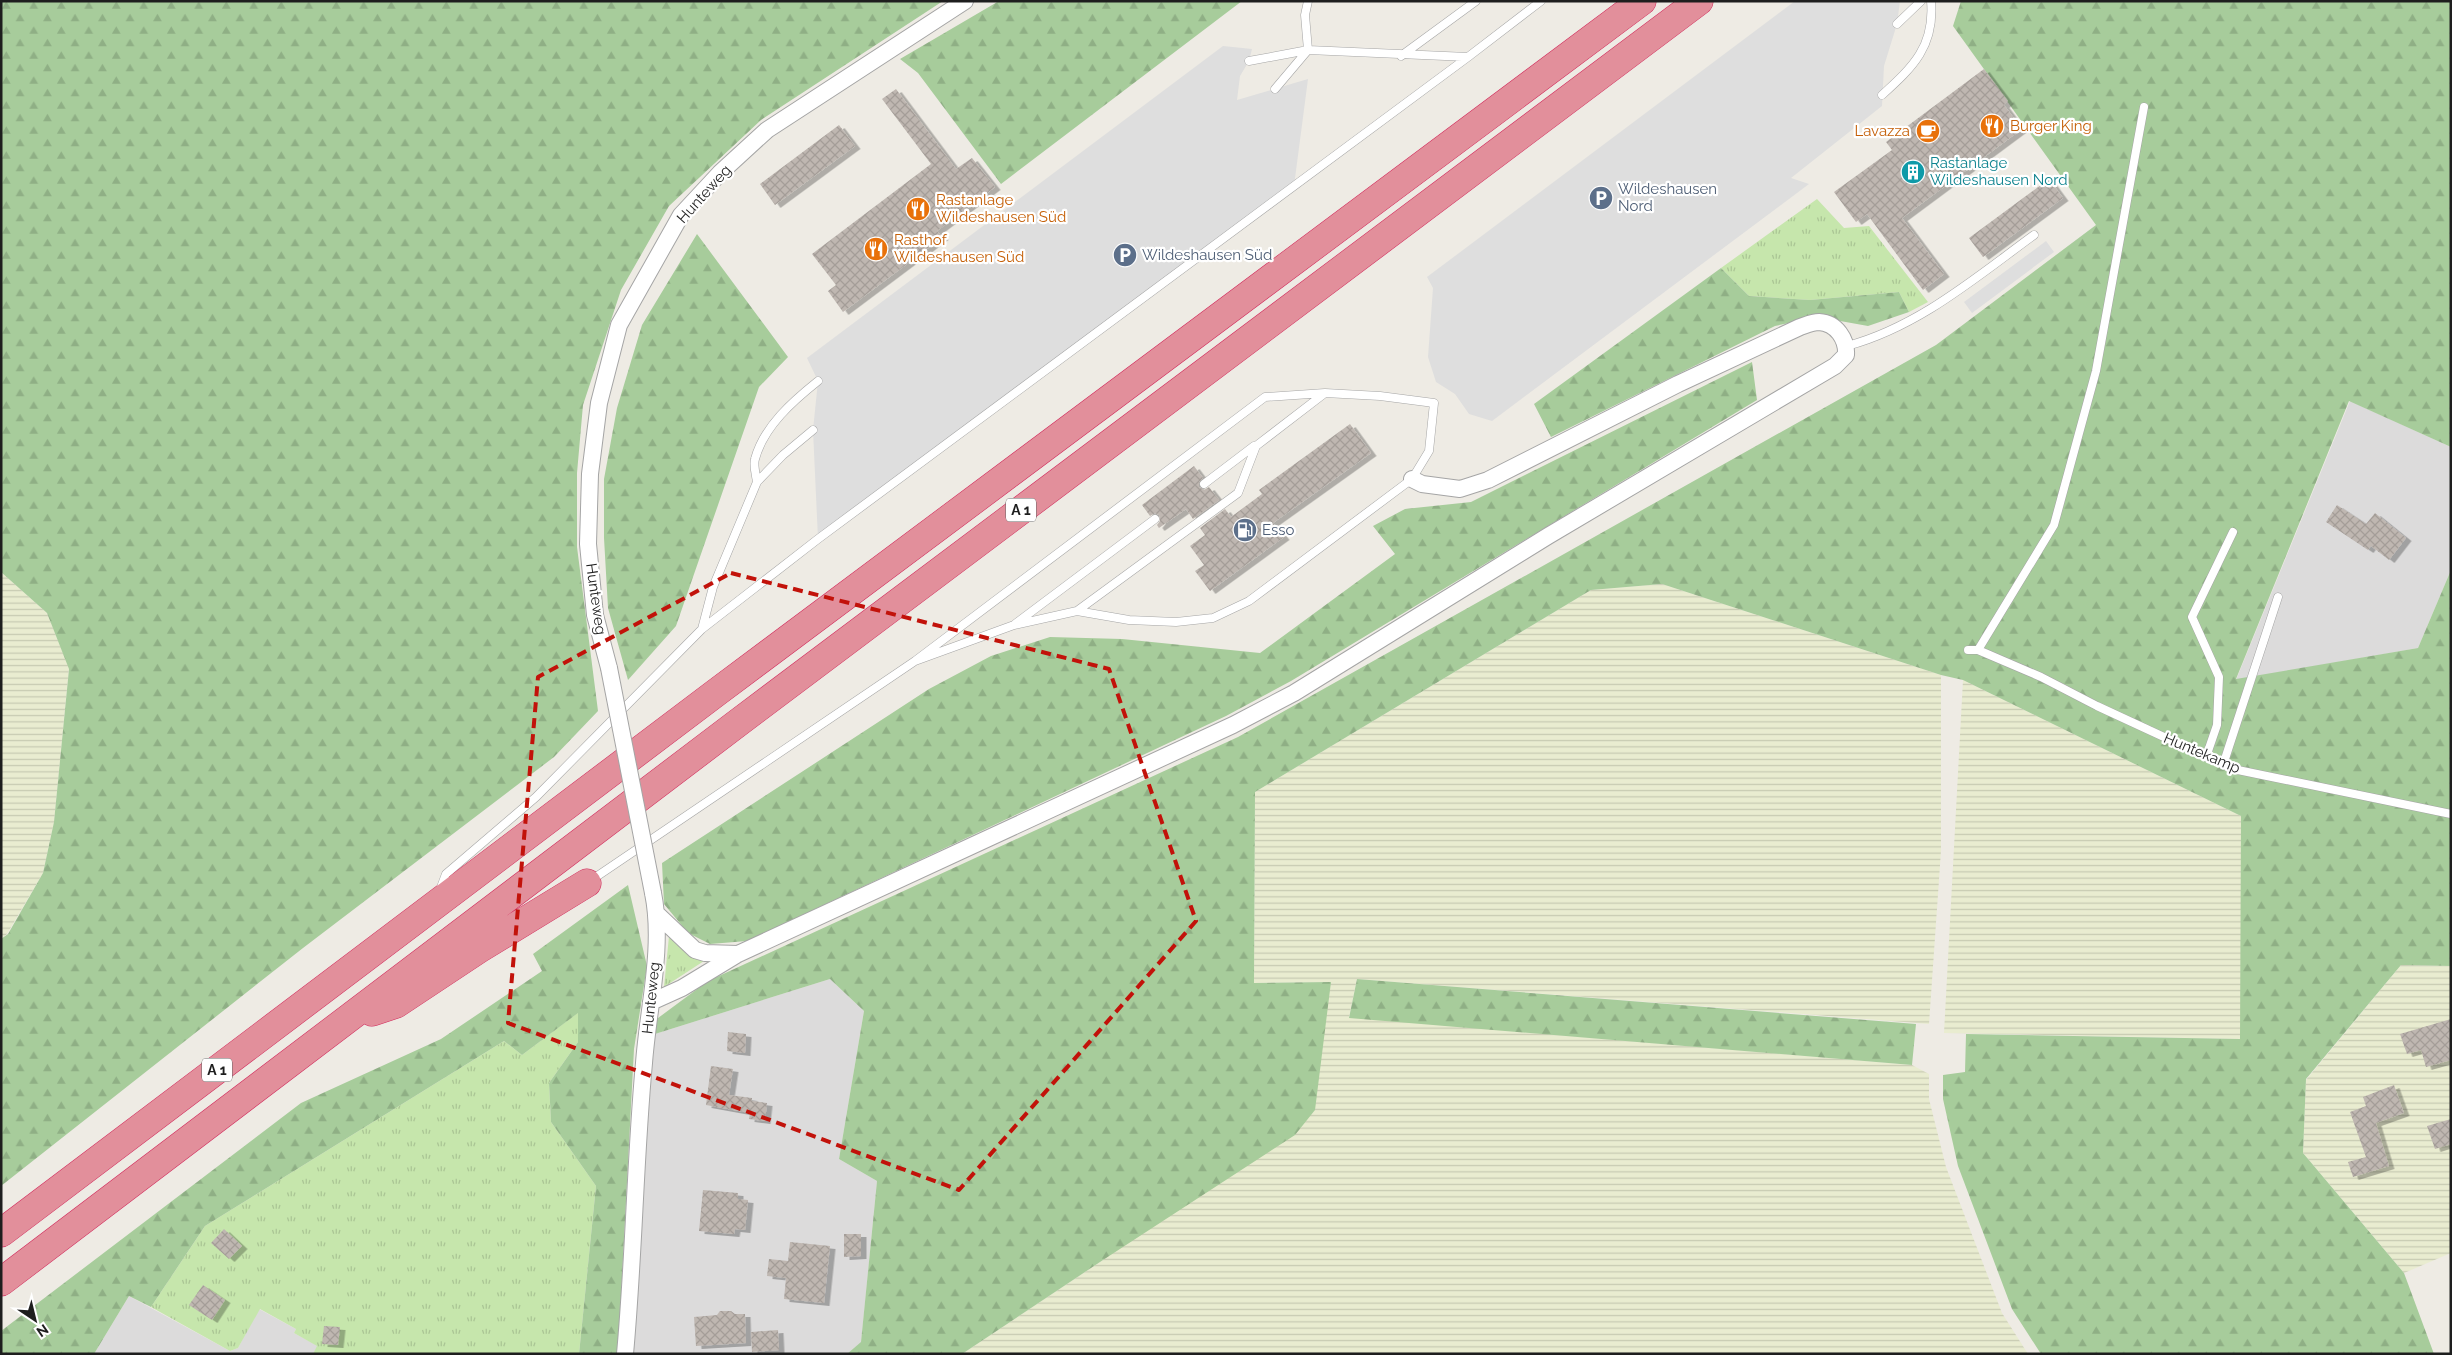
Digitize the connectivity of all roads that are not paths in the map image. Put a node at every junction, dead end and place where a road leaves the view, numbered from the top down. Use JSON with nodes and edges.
{"nodes":[{"id":1,"x":965,"y":1,"type":"edge"},
{"id":2,"x":1308,"y":1,"type":"edge"},
{"id":3,"x":1476,"y":1,"type":"edge"},
{"id":4,"x":1541,"y":1,"type":"edge"},
{"id":5,"x":1642,"y":1,"type":"edge"},
{"id":6,"x":1699,"y":1,"type":"edge"},
{"id":7,"x":1921,"y":1,"type":"edge"},
{"id":8,"x":1931,"y":1,"type":"edge"},
{"id":9,"x":1897,"y":24,"type":"dead end"},
{"id":10,"x":1308,"y":50,"type":"junction"},
{"id":11,"x":1401,"y":56,"type":"junction"},
{"id":12,"x":1468,"y":57,"type":"junction"},
{"id":13,"x":1249,"y":61,"type":"dead end"},
{"id":14,"x":1275,"y":89,"type":"dead end"},
{"id":15,"x":1882,"y":94,"type":"dead end"},
{"id":16,"x":2144,"y":106,"type":"dead end"},
{"id":17,"x":2034,"y":235,"type":"dead end"},
{"id":18,"x":1847,"y":346,"type":"junction"},
{"id":19,"x":818,"y":381,"type":"dead end"},
{"id":20,"x":1325,"y":393,"type":"junction"},
{"id":21,"x":813,"y":430,"type":"dead end"},
{"id":22,"x":1256,"y":446,"type":"junction"},
{"id":23,"x":1412,"y":478,"type":"junction"},
{"id":24,"x":756,"y":482,"type":"junction"},
{"id":25,"x":1204,"y":484,"type":"dead end"},
{"id":26,"x":1155,"y":519,"type":"dead end"},
{"id":27,"x":2234,"y":532,"type":"dead end"},
{"id":28,"x":2278,"y":596,"type":"dead end"},
{"id":29,"x":1077,"y":611,"type":"junction"},
{"id":30,"x":1014,"y":625,"type":"junction"},
{"id":31,"x":702,"y":630,"type":"junction"},
{"id":32,"x":1968,"y":650,"type":"dead end"},
{"id":33,"x":1978,"y":650,"type":"junction"},
{"id":34,"x":915,"y":661,"type":"junction"},
{"id":35,"x":2206,"y":757,"type":"junction"},
{"id":36,"x":2223,"y":765,"type":"junction"},
{"id":37,"x":2451,"y":814,"type":"edge"},
{"id":38,"x":587,"y":884,"type":"joint"},
{"id":39,"x":432,"y":907,"type":"junction"},
{"id":40,"x":658,"y":914,"type":"junction"},
{"id":41,"x":738,"y":954,"type":"junction"},
{"id":42,"x":651,"y":1002,"type":"junction"},
{"id":43,"x":344,"y":1020,"type":"junction"},
{"id":44,"x":1,"y":1233,"type":"edge"},
{"id":45,"x":1,"y":1282,"type":"edge"},
{"id":46,"x":625,"y":1354,"type":"edge"}],
"edges":[{"from":1,"to":40,"type":"street","name":"Hunteweg","bridge":true},
{"from":2,"to":10,"type":"lane"},
{"from":3,"to":11,"type":"lane"},
{"from":4,"to":12,"type":"lane"},
{"from":5,"to":39,"type":"highway","number":"A 1"},
{"from":6,"to":43,"type":"highway","number":"A 1"},
{"from":7,"to":9,"type":"lane"},
{"from":8,"to":15,"type":"lane"},
{"from":10,"to":11,"type":"lane"},
{"from":10,"to":13,"type":"lane"},
{"from":10,"to":14,"type":"lane"},
{"from":11,"to":12,"type":"lane"},
{"from":12,"to":31,"type":"lane"},
{"from":16,"to":33,"type":"lane"},
{"from":17,"to":18,"type":"lane"},
{"from":18,"to":23,"type":"street"},
{"from":18,"to":41,"type":"street"},
{"from":19,"to":24,"type":"lane"},
{"from":20,"to":22,"type":"lane"},
{"from":20,"to":23,"type":"lane"},
{"from":20,"to":34,"type":"lane"},
{"from":21,"to":24,"type":"lane"},
{"from":22,"to":25,"type":"lane"},
{"from":22,"to":29,"type":"lane"},
{"from":23,"to":29,"type":"lane"},
{"from":24,"to":31,"type":"lane"},
{"from":26,"to":30,"type":"lane"},
{"from":27,"to":35,"type":"lane"},
{"from":28,"to":36,"type":"lane"},
{"from":29,"to":30,"type":"lane"},
{"from":30,"to":34,"type":"lane"},
{"from":31,"to":39,"type":"lane"},
{"from":32,"to":33,"type":"lane","name":"Huntekamp"},
{"from":33,"to":35,"type":"lane","name":"Huntekamp"},
{"from":34,"to":38,"type":"lane"},
{"from":35,"to":36,"type":"lane","name":"Huntekamp"},
{"from":36,"to":37,"type":"lane","name":"Huntekamp"},
{"from":38,"to":43,"type":"highway"},
{"from":39,"to":44,"type":"highway","number":"A 1"},
{"from":40,"to":41,"type":"street"},
{"from":40,"to":42,"type":"street","name":"Hunteweg"},
{"from":41,"to":42,"type":"street"},
{"from":42,"to":46,"type":"street","name":"Hunteweg"},
{"from":43,"to":45,"type":"highway","number":"A 1"}]}
